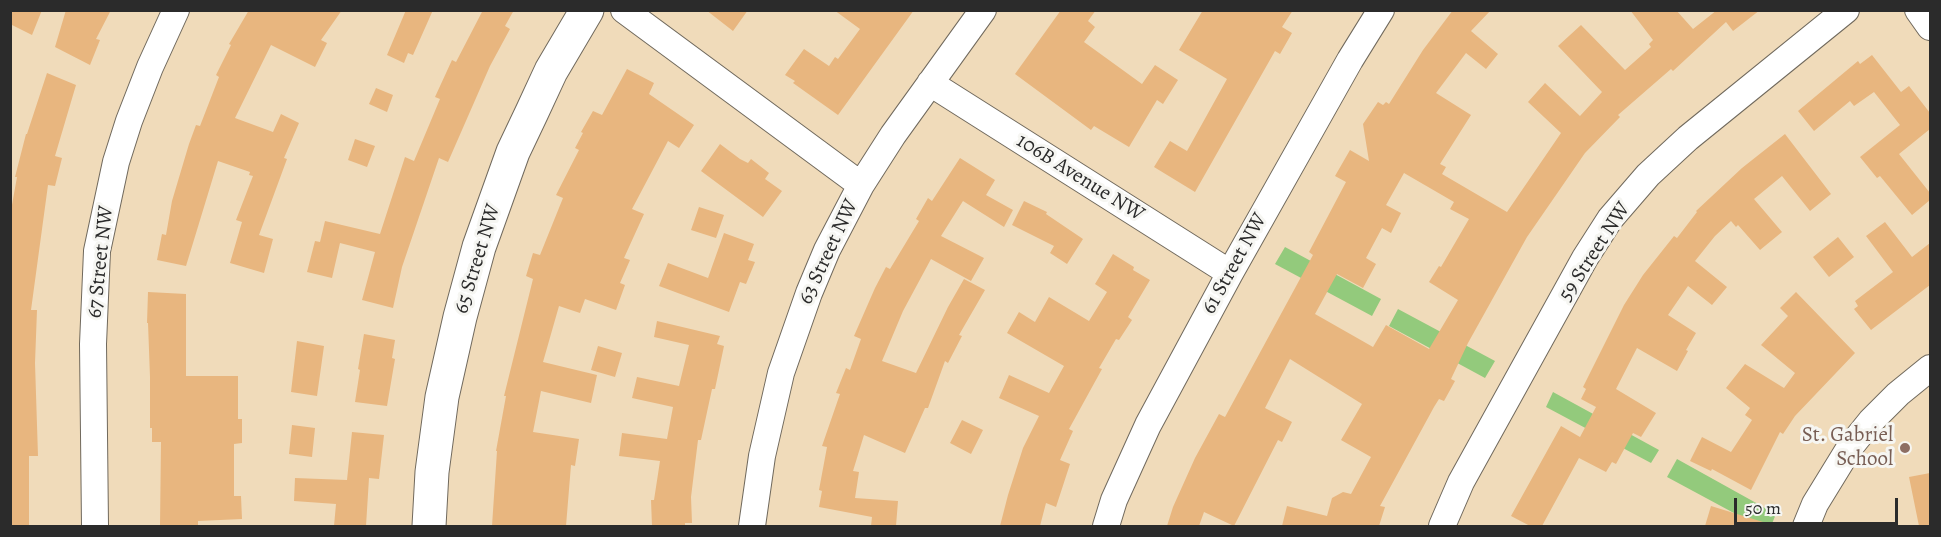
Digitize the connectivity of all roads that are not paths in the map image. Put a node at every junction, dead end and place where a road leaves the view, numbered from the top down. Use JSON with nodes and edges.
{"nodes":[{"id":1,"x":176,"y":10,"type":"edge"},
{"id":2,"x":586,"y":10,"type":"edge"},
{"id":3,"x":624,"y":10,"type":"edge"},
{"id":4,"x":983,"y":10,"type":"edge"},
{"id":5,"x":1381,"y":10,"type":"edge"},
{"id":6,"x":1846,"y":10,"type":"edge"},
{"id":7,"x":1918,"y":10,"type":"edge"},
{"id":8,"x":1930,"y":27,"type":"edge"},
{"id":9,"x":930,"y":83,"type":"junction"},
{"id":10,"x":861,"y":185,"type":"junction"},
{"id":11,"x":1230,"y":273,"type":"junction"},
{"id":12,"x":1930,"y":368,"type":"edge"},
{"id":13,"x":95,"y":526,"type":"edge"},
{"id":14,"x":429,"y":526,"type":"edge"},
{"id":15,"x":752,"y":526,"type":"edge"},
{"id":16,"x":1106,"y":526,"type":"edge"},
{"id":17,"x":1442,"y":526,"type":"edge"},
{"id":18,"x":1806,"y":526,"type":"edge"}],
"edges":[{"from":1,"to":13,"type":"street","name":"67 Street NW"},
{"from":2,"to":14,"type":"street","name":"65 Street NW"},
{"from":3,"to":10,"type":"street"},
{"from":4,"to":9,"type":"street","name":"63 Street NW"},
{"from":5,"to":11,"type":"street","name":"61 Street NW"},
{"from":6,"to":17,"type":"street","name":"59 Street NW"},
{"from":7,"to":8,"type":"street"},
{"from":9,"to":10,"type":"street","name":"63 Street NW"},
{"from":9,"to":11,"type":"street","name":"106B Avenue NW"},
{"from":10,"to":15,"type":"street","name":"63 Street NW"},
{"from":11,"to":16,"type":"street","name":"61 Street NW"},
{"from":12,"to":18,"type":"street"}]}
